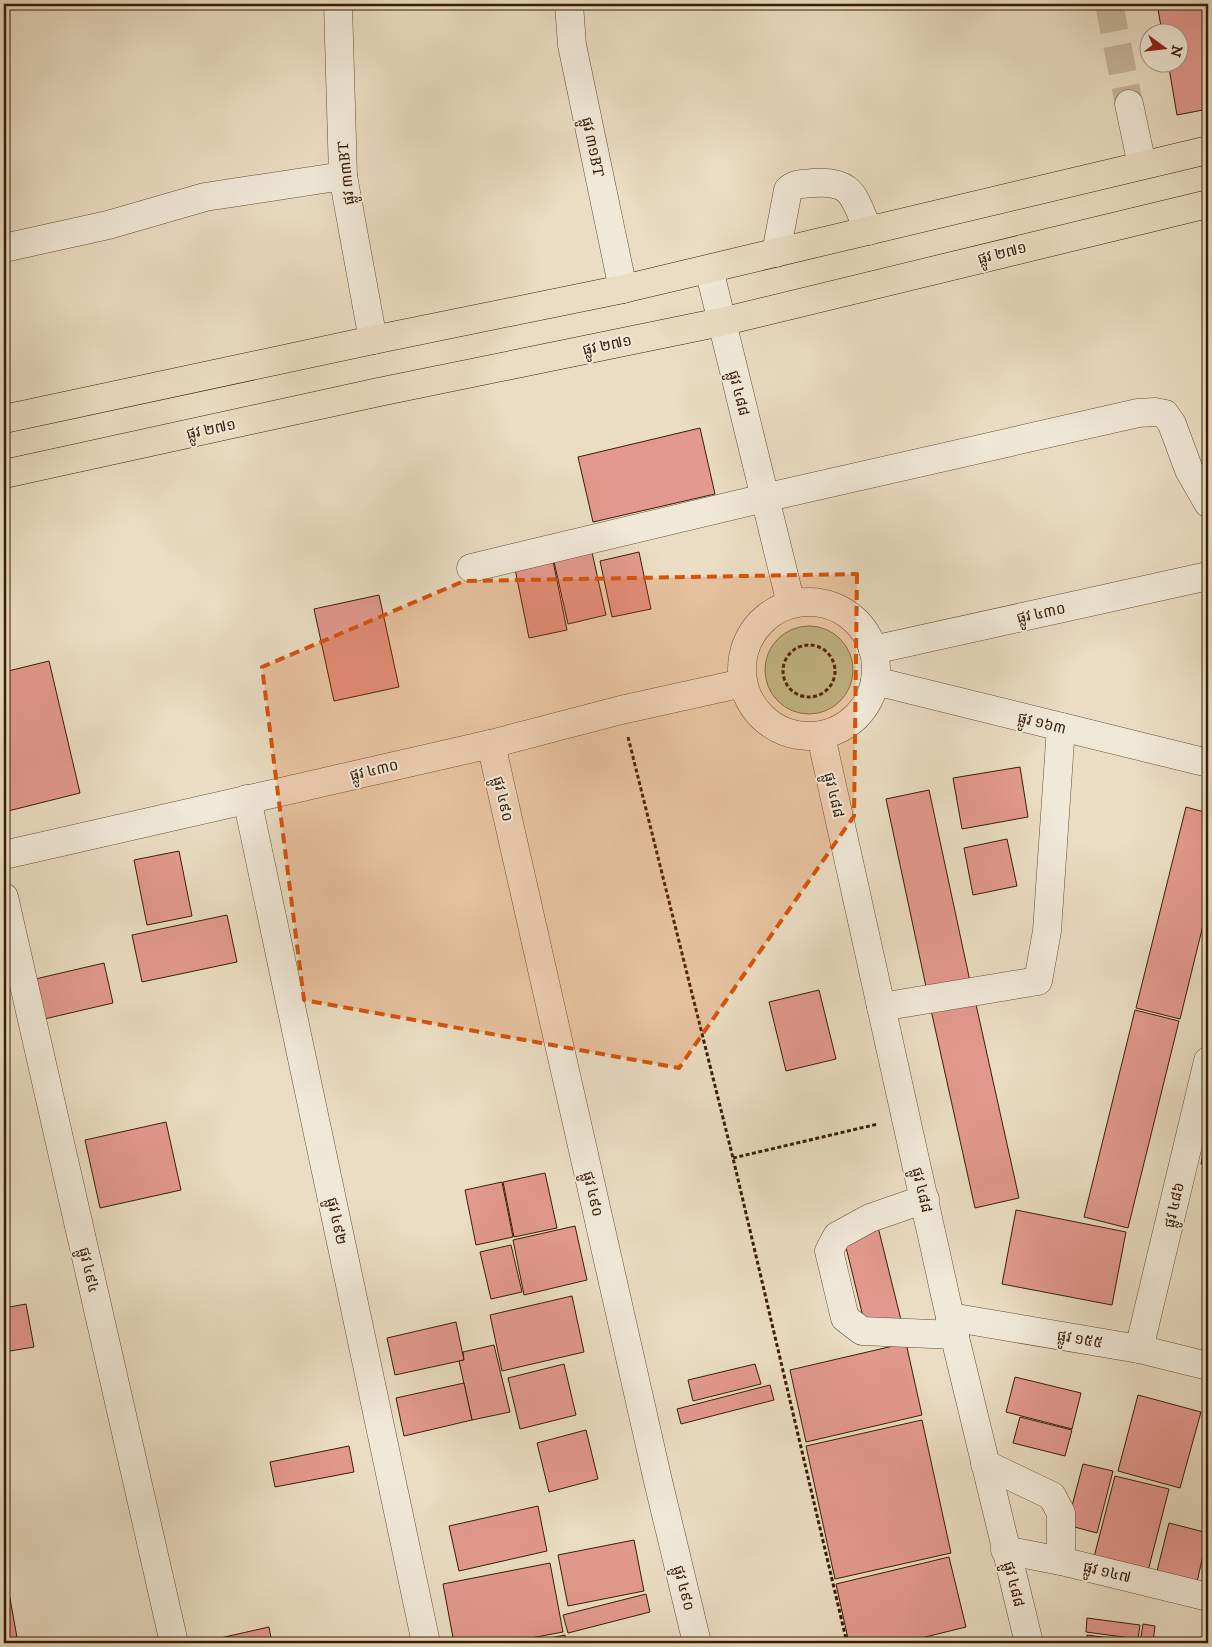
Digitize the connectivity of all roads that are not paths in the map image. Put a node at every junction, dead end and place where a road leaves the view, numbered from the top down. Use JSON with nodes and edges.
{"nodes":[{"id":1,"x":338,"y":4,"type":"edge"},
{"id":2,"x":569,"y":4,"type":"edge"},
{"id":3,"x":1129,"y":104,"type":"tunnel mouth"},
{"id":4,"x":1208,"y":150,"type":"edge"},
{"id":5,"x":1142,"y":165,"type":"junction"},
{"id":6,"x":343,"y":176,"type":"junction"},
{"id":7,"x":1208,"y":204,"type":"edge"},
{"id":8,"x":869,"y":231,"type":"junction"},
{"id":9,"x":4,"y":248,"type":"edge"},
{"id":10,"x":776,"y":253,"type":"junction"},
{"id":11,"x":709,"y":269,"type":"junction"},
{"id":12,"x":623,"y":289,"type":"junction"},
{"id":13,"x":721,"y":322,"type":"junction"},
{"id":14,"x":373,"y":340,"type":"junction"},
{"id":15,"x":4,"y":419,"type":"edge"},
{"id":16,"x":4,"y":474,"type":"edge"},
{"id":17,"x":764,"y":498,"type":"junction"},
{"id":18,"x":1208,"y":504,"type":"edge"},
{"id":19,"x":471,"y":568,"type":"dead end"},
{"id":20,"x":1208,"y":576,"type":"edge"},
{"id":21,"x":791,"y":604,"type":"junction"},
{"id":22,"x":874,"y":650,"type":"junction"},
{"id":23,"x":875,"y":682,"type":"junction"},
{"id":24,"x":743,"y":683,"type":"junction"},
{"id":25,"x":1061,"y":727,"type":"junction"},
{"id":26,"x":820,"y":736,"type":"junction"},
{"id":27,"x":490,"y":744,"type":"junction"},
{"id":28,"x":1208,"y":763,"type":"edge"},
{"id":29,"x":248,"y":799,"type":"junction"},
{"id":30,"x":4,"y":855,"type":"edge"},
{"id":31,"x":4,"y":897,"type":"edge"},
{"id":32,"x":881,"y":1007,"type":"junction"},
{"id":33,"x":1208,"y":1061,"type":"edge"},
{"id":34,"x":925,"y":1200,"type":"junction"},
{"id":35,"x":953,"y":1326,"type":"junction"},
{"id":36,"x":1139,"y":1349,"type":"junction"},
{"id":37,"x":1208,"y":1366,"type":"edge"},
{"id":38,"x":985,"y":1464,"type":"junction"},
{"id":39,"x":1005,"y":1550,"type":"junction"},
{"id":40,"x":1062,"y":1561,"type":"junction"},
{"id":41,"x":1208,"y":1597,"type":"edge"},
{"id":42,"x":174,"y":1643,"type":"edge"},
{"id":43,"x":426,"y":1643,"type":"edge"},
{"id":44,"x":697,"y":1643,"type":"edge"},
{"id":45,"x":1029,"y":1643,"type":"edge"}],
"edges":[{"from":1,"to":6,"type":"street","name":"ផ្លូវ ៣៣BT"},
{"from":2,"to":12,"type":"street","name":"ផ្លូវ ៣១BT"},
{"from":3,"to":5,"type":"street"},
{"from":4,"to":5,"type":"main road"},
{"from":5,"to":8,"type":"main road"},
{"from":6,"to":9,"type":"street"},
{"from":6,"to":14,"type":"street","name":"ផ្លូវ ៣៣BT"},
{"from":7,"to":13,"type":"main road","name":"ផ្លូវ ២៧១"},
{"from":8,"to":10,"type":"main road"},
{"from":8,"to":10,"type":"street"},
{"from":10,"to":11,"type":"main road"},
{"from":11,"to":12,"type":"main road"},
{"from":11,"to":13,"type":"street","name":"ផ្លូវ ៤៨៨"},
{"from":12,"to":14,"type":"main road"},
{"from":13,"to":16,"type":"main road","name":"ផ្លូវ ២៧១"},
{"from":13,"to":17,"type":"street","name":"ផ្លូវ ៤៨៨"},
{"from":14,"to":15,"type":"main road"},
{"from":17,"to":18,"type":"street"},
{"from":17,"to":19,"type":"street"},
{"from":17,"to":21,"type":"street","name":"ផ្លូវ ៤៨៨"},
{"from":20,"to":22,"type":"street","name":"ផ្លូវ ៤៣០"},
{"from":21,"to":22,"type":"street"},
{"from":21,"to":24,"type":"street"},
{"from":22,"to":23,"type":"street"},
{"from":23,"to":25,"type":"street","name":"ផ្លូវ ១៦៣"},
{"from":23,"to":26,"type":"street"},
{"from":24,"to":26,"type":"street"},
{"from":24,"to":27,"type":"street","name":"ផ្លូវ ៤៣០"},
{"from":25,"to":28,"type":"street","name":"ផ្លូវ ១៦៣"},
{"from":25,"to":32,"type":"street"},
{"from":26,"to":32,"type":"street","name":"ផ្លូវ ៤៨៨"},
{"from":27,"to":29,"type":"street","name":"ផ្លូវ ៤៣០"},
{"from":27,"to":44,"type":"street","name":"ផ្លូវ ៤៩០"},
{"from":29,"to":30,"type":"street","name":"ផ្លូវ ៤៣០"},
{"from":29,"to":43,"type":"street","name":"ផ្លូវ ៤៩២"},
{"from":31,"to":42,"type":"street","name":"ផ្លូវ ៤៩៤"},
{"from":32,"to":34,"type":"street","name":"ផ្លូវ ៤៨៨"},
{"from":33,"to":36,"type":"street","name":"ផ្លូវ ៤៨៦"},
{"from":34,"to":35,"type":"street","name":"ផ្លូវ ៤៨៨"},
{"from":34,"to":35,"type":"street","name":"ផ្លូវ ១៥៥"},
{"from":35,"to":36,"type":"street","name":"ផ្លូវ ១៥៥"},
{"from":35,"to":38,"type":"street","name":"ផ្លូវ ៤៨៨"},
{"from":36,"to":37,"type":"street","name":"ផ្លូវ ១៥៥"},
{"from":38,"to":39,"type":"street","name":"ផ្លូវ ៤៨៨"},
{"from":38,"to":40,"type":"street"},
{"from":39,"to":40,"type":"street","name":"ផ្លូវ ១៤៧"},
{"from":39,"to":45,"type":"street","name":"ផ្លូវ ៤៨៨"},
{"from":40,"to":41,"type":"street","name":"ផ្លូវ ១៤៧"}]}
